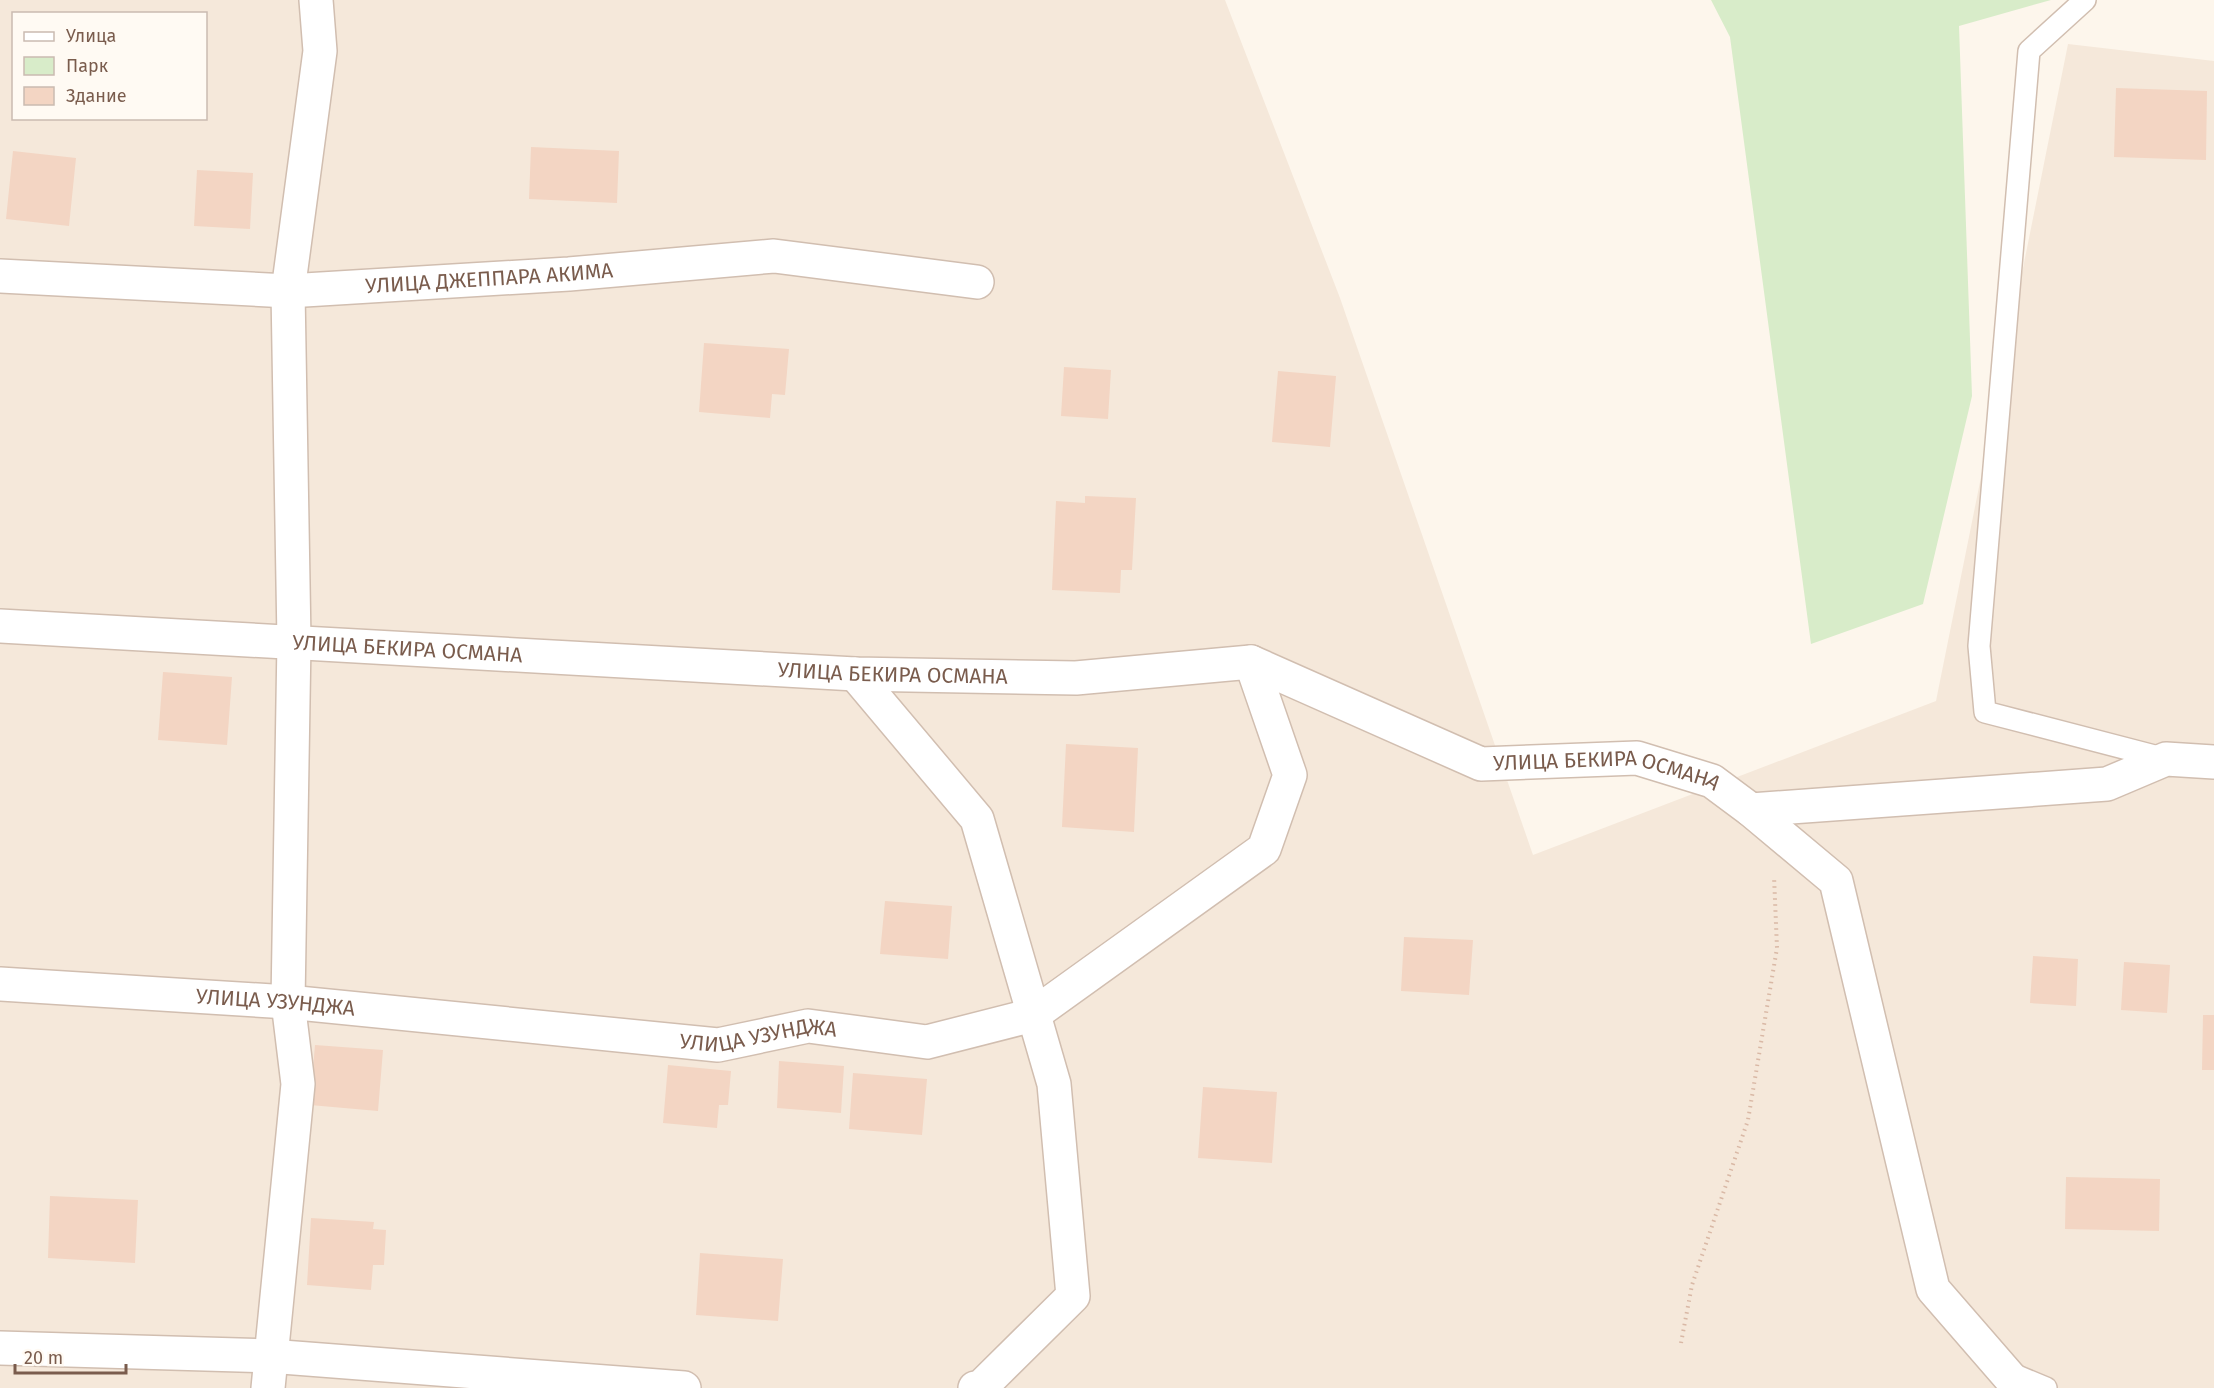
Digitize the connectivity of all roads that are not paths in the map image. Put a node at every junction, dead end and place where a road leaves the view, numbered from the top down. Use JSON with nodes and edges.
{"nodes":[{"id":1,"x":316,"y":0,"type":"edge"},
{"id":2,"x":2085,"y":0,"type":"edge"},
{"id":3,"x":0,"y":276,"type":"edge"},
{"id":4,"x":977,"y":282,"type":"dead end"},
{"id":5,"x":288,"y":291,"type":"junction"},
{"id":6,"x":0,"y":626,"type":"edge"},
{"id":7,"x":294,"y":641,"type":"junction"},
{"id":8,"x":1251,"y":662,"type":"junction"},
{"id":9,"x":855,"y":674,"type":"junction"},
{"id":10,"x":2166,"y":759,"type":"junction"},
{"id":11,"x":2214,"y":762,"type":"edge"},
{"id":12,"x":1751,"y":810,"type":"junction"},
{"id":13,"x":0,"y":984,"type":"edge"},
{"id":14,"x":288,"y":1002,"type":"junction"},
{"id":15,"x":1033,"y":1015,"type":"junction"},
{"id":16,"x":0,"y":1348,"type":"edge"},
{"id":17,"x":269,"y":1356,"type":"junction"},
{"id":18,"x":2011,"y":1379,"type":"edge"},
{"id":19,"x":268,"y":1388,"type":"edge"},
{"id":20,"x":684,"y":1388,"type":"edge"},
{"id":21,"x":975,"y":1388,"type":"edge"},
{"id":22,"x":2046,"y":1388,"type":"edge"}],
"edges":[{"from":1,"to":5,"type":"street"},
{"from":2,"to":10,"type":"lane"},
{"from":3,"to":5,"type":"street","name":"УЛИЦА ДЖЕППАРА АКИМА"},
{"from":4,"to":5,"type":"street","name":"УЛИЦА ДЖЕППАРА АКИМА"},
{"from":5,"to":7,"type":"street"},
{"from":6,"to":7,"type":"street","name":"УЛИЦА БЕКИРА ОСМАНА"},
{"from":7,"to":9,"type":"street","name":"УЛИЦА БЕКИРА ОСМАНА"},
{"from":7,"to":14,"type":"street"},
{"from":8,"to":9,"type":"street","name":"УЛИЦА БЕКИРА ОСМАНА"},
{"from":8,"to":12,"type":"street","name":"УЛИЦА БЕКИРА ОСМАНА"},
{"from":8,"to":15,"type":"street","name":"УЛИЦА УЗУНДЖА"},
{"from":9,"to":15,"type":"street"},
{"from":10,"to":11,"type":"street"},
{"from":10,"to":12,"type":"street"},
{"from":12,"to":18,"type":"street","name":"УЛИЦА БЕКИРА ОСМАНА"},
{"from":13,"to":14,"type":"street","name":"УЛИЦА УЗУНДЖА"},
{"from":14,"to":15,"type":"street","name":"УЛИЦА УЗУНДЖА"},
{"from":14,"to":17,"type":"street"},
{"from":15,"to":21,"type":"street"},
{"from":16,"to":17,"type":"street"},
{"from":17,"to":19,"type":"street"},
{"from":17,"to":20,"type":"street"},
{"from":18,"to":22,"type":"lane"}]}
